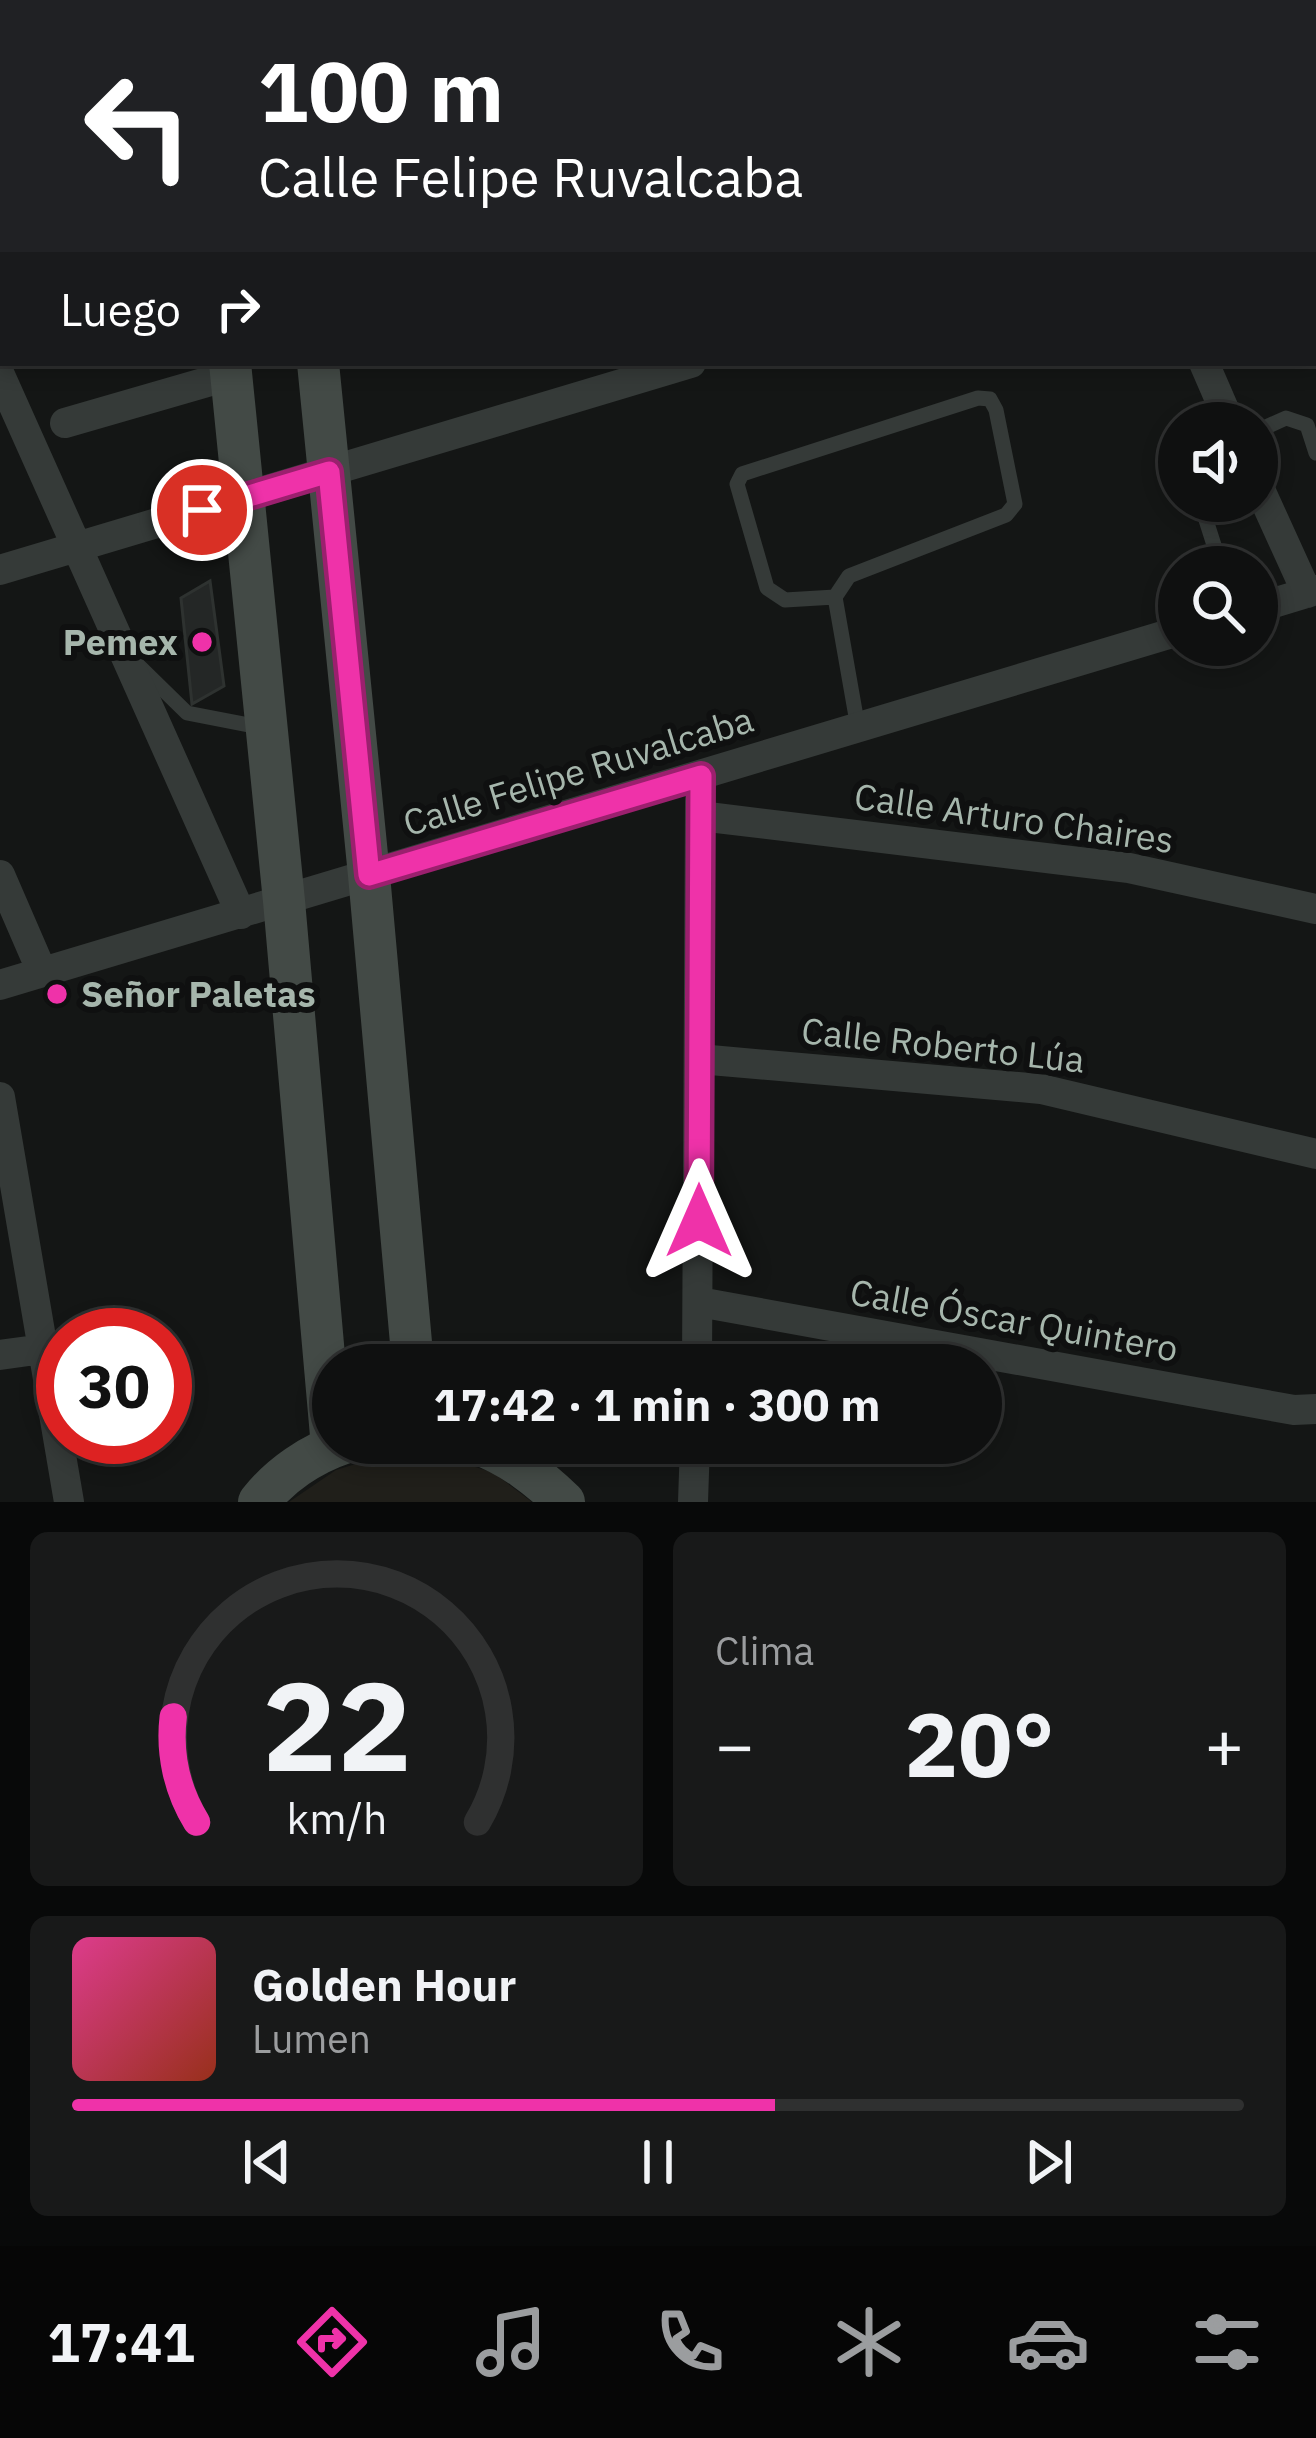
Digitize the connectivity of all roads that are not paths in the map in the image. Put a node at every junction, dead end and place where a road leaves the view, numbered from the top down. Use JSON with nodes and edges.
{"nodes":[{"id":1,"x":318,"y":366,"type":"edge"},
{"id":2,"x":1205,"y":366,"type":"edge"},
{"id":3,"x":231,"y":369,"type":"edge"},
{"id":4,"x":647,"y":369,"type":"edge"},
{"id":5,"x":0,"y":375,"type":"edge"},
{"id":6,"x":1221,"y":402,"type":"edge"},
{"id":7,"x":1278,"y":422,"type":"edge"},
{"id":8,"x":65,"y":423,"type":"dead end"},
{"id":9,"x":1316,"y":453,"type":"edge"},
{"id":10,"x":329,"y":472,"type":"junction"},
{"id":11,"x":244,"y":498,"type":"junction"},
{"id":12,"x":1276,"y":522,"type":"edge"},
{"id":13,"x":77,"y":548,"type":"junction"},
{"id":14,"x":0,"y":570,"type":"edge"},
{"id":15,"x":1311,"y":591,"type":"edge"},
{"id":16,"x":835,"y":596,"type":"junction"},
{"id":17,"x":1278,"y":601,"type":"edge"},
{"id":18,"x":1158,"y":638,"type":"edge"},
{"id":19,"x":126,"y":653,"type":"junction"},
{"id":20,"x":267,"y":728,"type":"junction"},
{"id":21,"x":858,"y":728,"type":"junction"},
{"id":22,"x":701,"y":776,"type":"junction"},
{"id":23,"x":700,"y":816,"type":"junction"},
{"id":24,"x":0,"y":875,"type":"edge"},
{"id":25,"x":369,"y":875,"type":"junction"},
{"id":26,"x":284,"y":901,"type":"junction"},
{"id":27,"x":1316,"y":909,"type":"edge"},
{"id":28,"x":241,"y":914,"type":"junction"},
{"id":29,"x":42,"y":972,"type":"junction"},
{"id":30,"x":0,"y":985,"type":"edge"},
{"id":31,"x":699,"y":1059,"type":"junction"},
{"id":32,"x":0,"y":1097,"type":"edge"},
{"id":33,"x":1316,"y":1154,"type":"edge"},
{"id":34,"x":699,"y":1302,"type":"junction"},
{"id":35,"x":36,"y":1308,"type":"edge"},
{"id":36,"x":328,"y":1344,"type":"edge"},
{"id":37,"x":411,"y":1344,"type":"edge"},
{"id":38,"x":698,"y":1344,"type":"edge"},
{"id":39,"x":36,"y":1350,"type":"edge"},
{"id":40,"x":0,"y":1354,"type":"edge"},
{"id":41,"x":1316,"y":1409,"type":"edge"},
{"id":42,"x":312,"y":1459,"type":"edge"},
{"id":43,"x":63,"y":1464,"type":"edge"},
{"id":44,"x":520,"y":1464,"type":"edge"},
{"id":45,"x":694,"y":1464,"type":"edge"},
{"id":46,"x":69,"y":1502,"type":"edge"},
{"id":47,"x":259,"y":1502,"type":"edge"},
{"id":48,"x":563,"y":1502,"type":"edge"},
{"id":49,"x":693,"y":1502,"type":"edge"}],
"edges":[{"from":1,"to":10,"type":"main road"},
{"from":2,"to":6,"type":"street"},
{"from":3,"to":8,"type":"street"},
{"from":3,"to":11,"type":"main road"},
{"from":4,"to":10,"type":"street"},
{"from":5,"to":13,"type":"street"},
{"from":7,"to":9,"type":"lane"},
{"from":10,"to":11,"type":"street"},
{"from":10,"to":25,"type":"main road"},
{"from":11,"to":13,"type":"street"},
{"from":11,"to":20,"type":"main road"},
{"from":12,"to":15,"type":"street"},
{"from":13,"to":14,"type":"street"},
{"from":13,"to":19,"type":"street"},
{"from":15,"to":17,"type":"street"},
{"from":16,"to":16,"type":"lane"},
{"from":16,"to":21,"type":"lane"},
{"from":18,"to":21,"type":"street","name":"Calle Felipe Ruvalcaba"},
{"from":19,"to":20,"type":"lane"},
{"from":19,"to":28,"type":"street"},
{"from":20,"to":26,"type":"main road"},
{"from":21,"to":22,"type":"street","name":"Calle Felipe Ruvalcaba"},
{"from":22,"to":23,"type":"street"},
{"from":22,"to":25,"type":"street","name":"Calle Felipe Ruvalcaba"},
{"from":23,"to":27,"type":"street","name":"Calle Arturo Chaires"},
{"from":23,"to":31,"type":"street"},
{"from":24,"to":29,"type":"street"},
{"from":25,"to":26,"type":"street","name":"Calle Felipe Ruvalcaba"},
{"from":25,"to":37,"type":"main road"},
{"from":26,"to":28,"type":"street","name":"Calle Felipe Ruvalcaba"},
{"from":26,"to":36,"type":"main road"},
{"from":28,"to":29,"type":"street","name":"Calle Felipe Ruvalcaba"},
{"from":29,"to":30,"type":"street","name":"Calle Felipe Ruvalcaba"},
{"from":31,"to":33,"type":"street","name":"Calle Roberto Lúa"},
{"from":31,"to":34,"type":"street"},
{"from":32,"to":35,"type":"street"},
{"from":34,"to":38,"type":"street"},
{"from":34,"to":41,"type":"street","name":"Calle Óscar Quintero"},
{"from":39,"to":40,"type":"street"},
{"from":42,"to":47,"type":"main road"},
{"from":43,"to":46,"type":"street"},
{"from":44,"to":48,"type":"main road"},
{"from":45,"to":49,"type":"street"}]}
